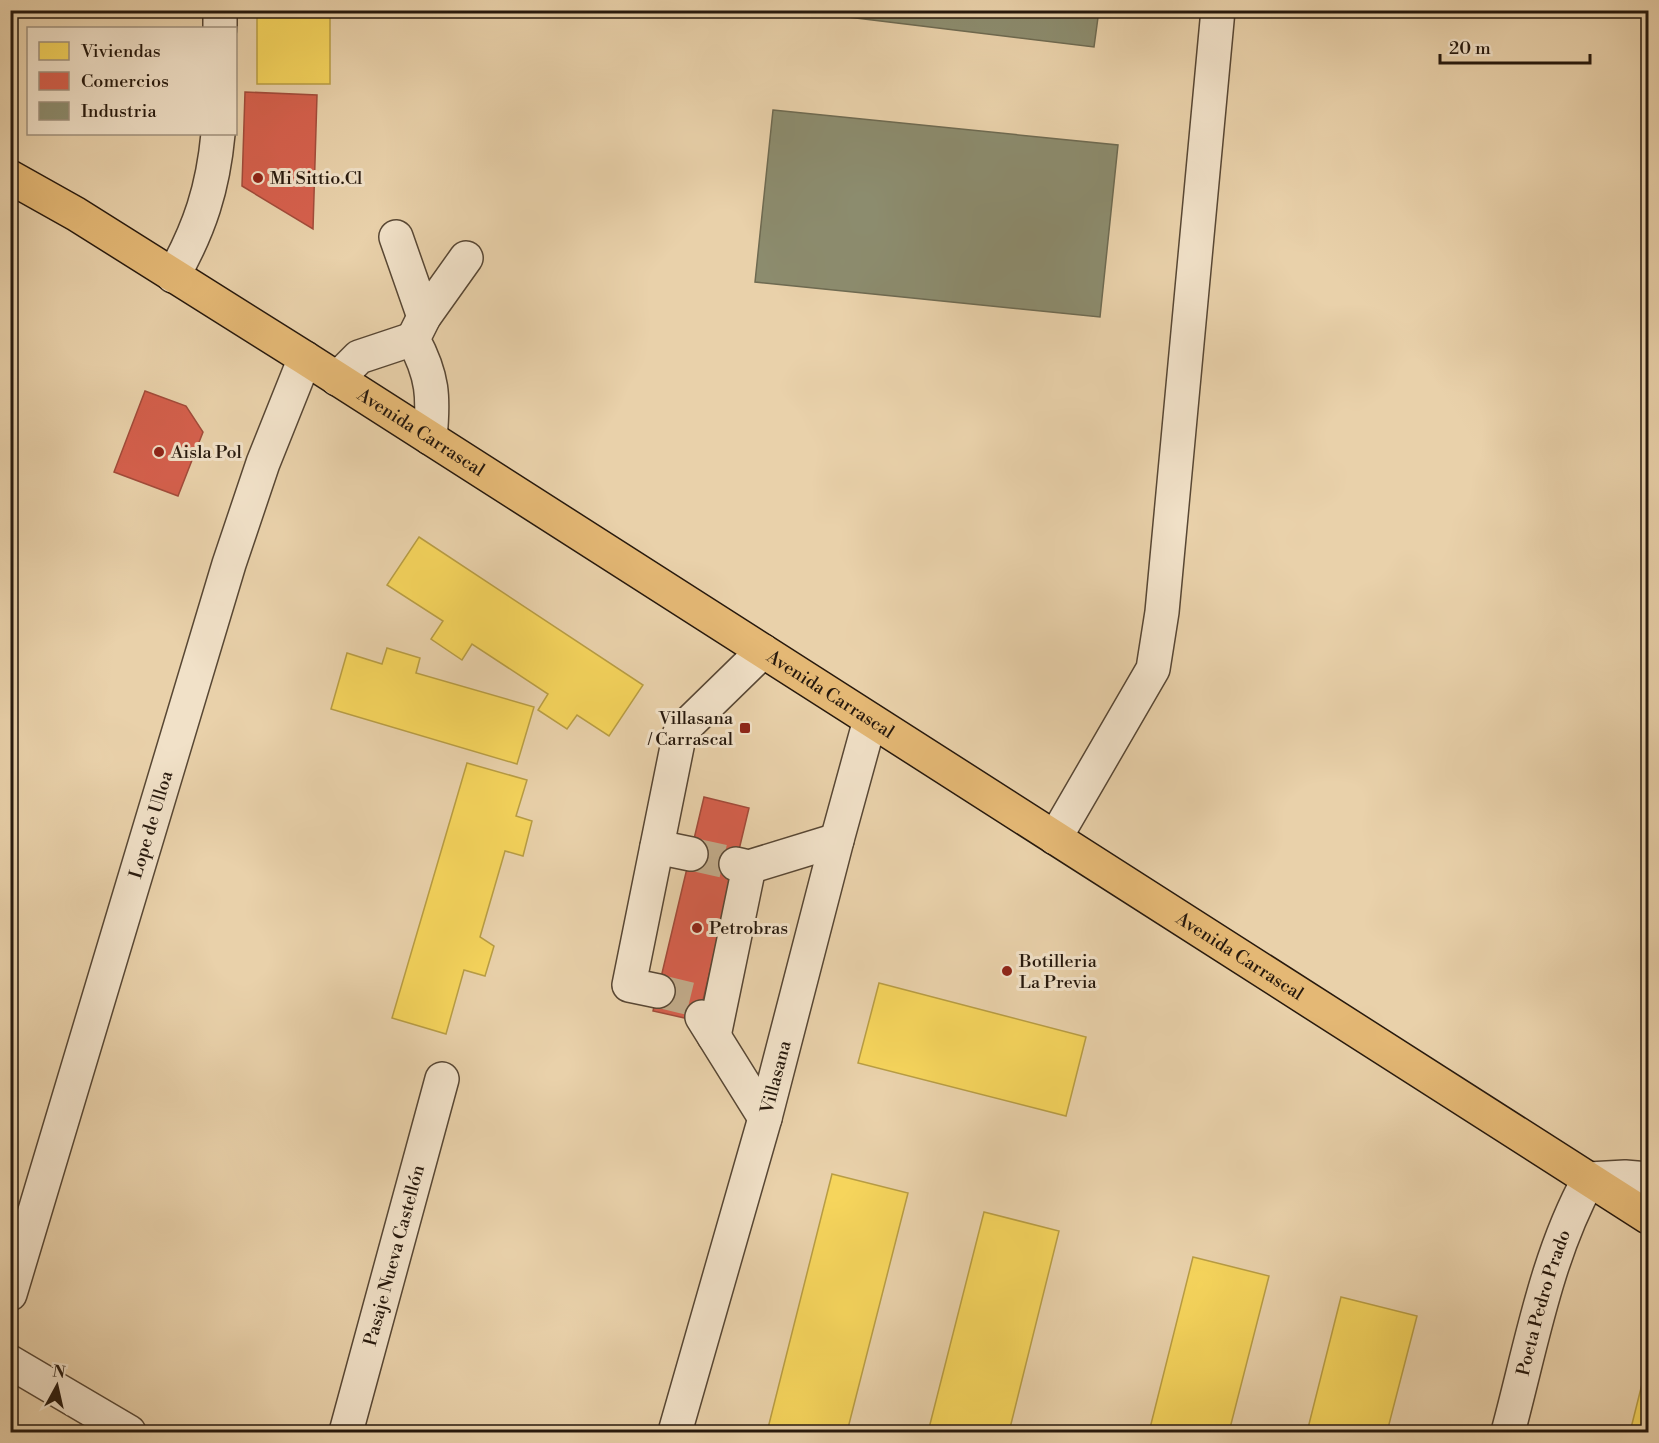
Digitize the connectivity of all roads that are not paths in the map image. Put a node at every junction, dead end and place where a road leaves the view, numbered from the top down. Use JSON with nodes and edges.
{"nodes":[{"id":1,"x":220,"y":10,"type":"edge"},
{"id":2,"x":1218,"y":10,"type":"edge"},
{"id":3,"x":220,"y":27,"type":"edge"},
{"id":4,"x":218,"y":135,"type":"edge"},
{"id":5,"x":10,"y":177,"type":"edge"},
{"id":6,"x":396,"y":237,"type":"dead end"},
{"id":7,"x":466,"y":258,"type":"dead end"},
{"id":8,"x":173,"y":276,"type":"junction"},
{"id":9,"x":419,"y":328,"type":"junction"},
{"id":10,"x":305,"y":358,"type":"junction"},
{"id":11,"x":338,"y":379,"type":"junction"},
{"id":12,"x":430,"y":438,"type":"junction"},
{"id":13,"x":763,"y":651,"type":"junction"},
{"id":14,"x":870,"y":720,"type":"junction"},
{"id":15,"x":1055,"y":838,"type":"junction"},
{"id":16,"x":837,"y":840,"type":"junction"},
{"id":17,"x":657,"y":847,"type":"junction"},
{"id":18,"x":691,"y":854,"type":"tunnel mouth"},
{"id":19,"x":658,"y":991,"type":"tunnel mouth"},
{"id":20,"x":442,"y":1079,"type":"dead end"},
{"id":21,"x":765,"y":1118,"type":"junction"},
{"id":22,"x":1589,"y":1179,"type":"junction"},
{"id":23,"x":1648,"y":1179,"type":"edge"},
{"id":24,"x":1648,"y":1217,"type":"edge"},
{"id":25,"x":10,"y":1293,"type":"edge"},
{"id":26,"x":10,"y":1362,"type":"edge"},
{"id":27,"x":129,"y":1432,"type":"edge"},
{"id":28,"x":346,"y":1432,"type":"edge"},
{"id":29,"x":675,"y":1432,"type":"edge"},
{"id":30,"x":1508,"y":1432,"type":"edge"}],
"edges":[{"from":1,"to":3,"type":"street"},
{"from":2,"to":15,"type":"street"},
{"from":4,"to":8,"type":"street"},
{"from":5,"to":8,"type":"main road","name":"Avenida Carrascal"},
{"from":6,"to":9,"type":"street"},
{"from":7,"to":9,"type":"street"},
{"from":8,"to":10,"type":"main road","name":"Avenida Carrascal"},
{"from":9,"to":11,"type":"street"},
{"from":9,"to":12,"type":"street"},
{"from":10,"to":11,"type":"main road","name":"Avenida Carrascal"},
{"from":10,"to":25,"type":"street","name":"Lope de Ulloa"},
{"from":11,"to":12,"type":"main road","name":"Avenida Carrascal"},
{"from":12,"to":13,"type":"main road","name":"Avenida Carrascal"},
{"from":13,"to":14,"type":"main road","name":"Avenida Carrascal"},
{"from":13,"to":17,"type":"street"},
{"from":14,"to":15,"type":"main road","name":"Avenida Carrascal"},
{"from":14,"to":16,"type":"street","name":"Villasana"},
{"from":15,"to":22,"type":"main road","name":"Avenida Carrascal"},
{"from":16,"to":21,"type":"street","name":"Villasana"},
{"from":16,"to":21,"type":"street"},
{"from":17,"to":18,"type":"street"},
{"from":17,"to":19,"type":"street"},
{"from":20,"to":28,"type":"street","name":"Pasaje Nueva Castellón"},
{"from":21,"to":29,"type":"street","name":"Villasana"},
{"from":22,"to":23,"type":"street"},
{"from":22,"to":24,"type":"main road","name":"Avenida Carrascal"},
{"from":22,"to":30,"type":"street","name":"Poeta Pedro Prado"},
{"from":26,"to":27,"type":"street"}]}
